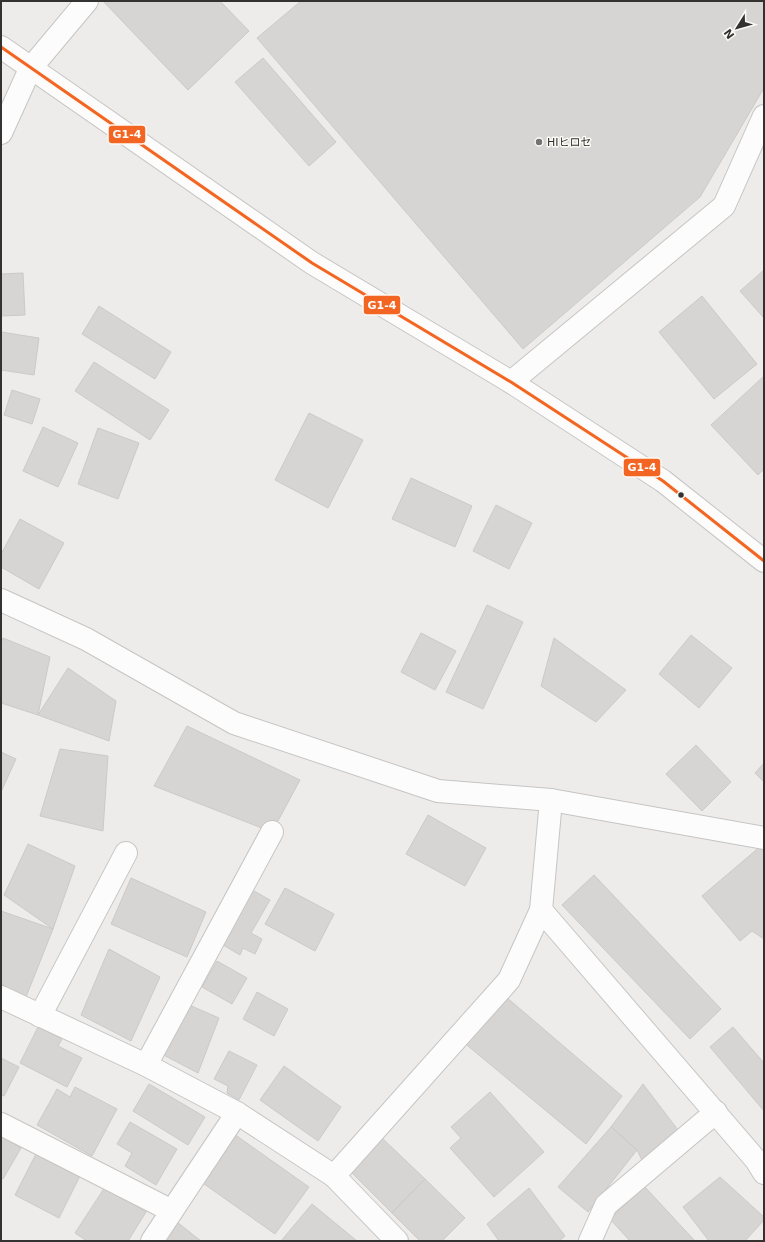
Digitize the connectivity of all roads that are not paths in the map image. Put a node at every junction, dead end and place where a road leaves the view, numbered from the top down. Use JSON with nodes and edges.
{"nodes":[{"id":1,"x":87,"y":1,"type":"edge"},
{"id":2,"x":1,"y":48,"type":"edge"},
{"id":3,"x":30,"y":69,"type":"junction"},
{"id":4,"x":764,"y":116,"type":"edge"},
{"id":5,"x":1,"y":133,"type":"edge"},
{"id":6,"x":511,"y":382,"type":"junction"},
{"id":7,"x":764,"y":561,"type":"edge"},
{"id":8,"x":1,"y":600,"type":"edge"},
{"id":9,"x":551,"y":800,"type":"junction"},
{"id":10,"x":272,"y":832,"type":"dead end"},
{"id":11,"x":764,"y":838,"type":"edge"},
{"id":12,"x":126,"y":853,"type":"dead end"},
{"id":13,"x":541,"y":910,"type":"junction"},
{"id":14,"x":1,"y":996,"type":"edge"},
{"id":15,"x":40,"y":1016,"type":"junction"},
{"id":16,"x":146,"y":1064,"type":"junction"},
{"id":17,"x":716,"y":1112,"type":"junction"},
{"id":18,"x":237,"y":1113,"type":"junction"},
{"id":19,"x":1,"y":1124,"type":"edge"},
{"id":20,"x":764,"y":1173,"type":"edge"},
{"id":21,"x":334,"y":1176,"type":"junction"},
{"id":22,"x":172,"y":1211,"type":"junction"},
{"id":23,"x":152,"y":1241,"type":"edge"},
{"id":24,"x":397,"y":1241,"type":"edge"},
{"id":25,"x":590,"y":1241,"type":"edge"}],
"edges":[{"from":1,"to":3,"type":"street"},
{"from":2,"to":3,"type":"street"},
{"from":3,"to":5,"type":"street"},
{"from":3,"to":6,"type":"street"},
{"from":4,"to":6,"type":"street"},
{"from":6,"to":7,"type":"street"},
{"from":8,"to":9,"type":"street"},
{"from":9,"to":11,"type":"street"},
{"from":9,"to":13,"type":"street"},
{"from":10,"to":16,"type":"street"},
{"from":12,"to":15,"type":"street"},
{"from":13,"to":17,"type":"street"},
{"from":13,"to":21,"type":"street"},
{"from":14,"to":15,"type":"street"},
{"from":15,"to":16,"type":"street"},
{"from":16,"to":18,"type":"street"},
{"from":17,"to":20,"type":"street"},
{"from":17,"to":25,"type":"street"},
{"from":18,"to":21,"type":"street"},
{"from":18,"to":22,"type":"street"},
{"from":19,"to":22,"type":"street"},
{"from":21,"to":24,"type":"street"},
{"from":22,"to":23,"type":"street"}]}
